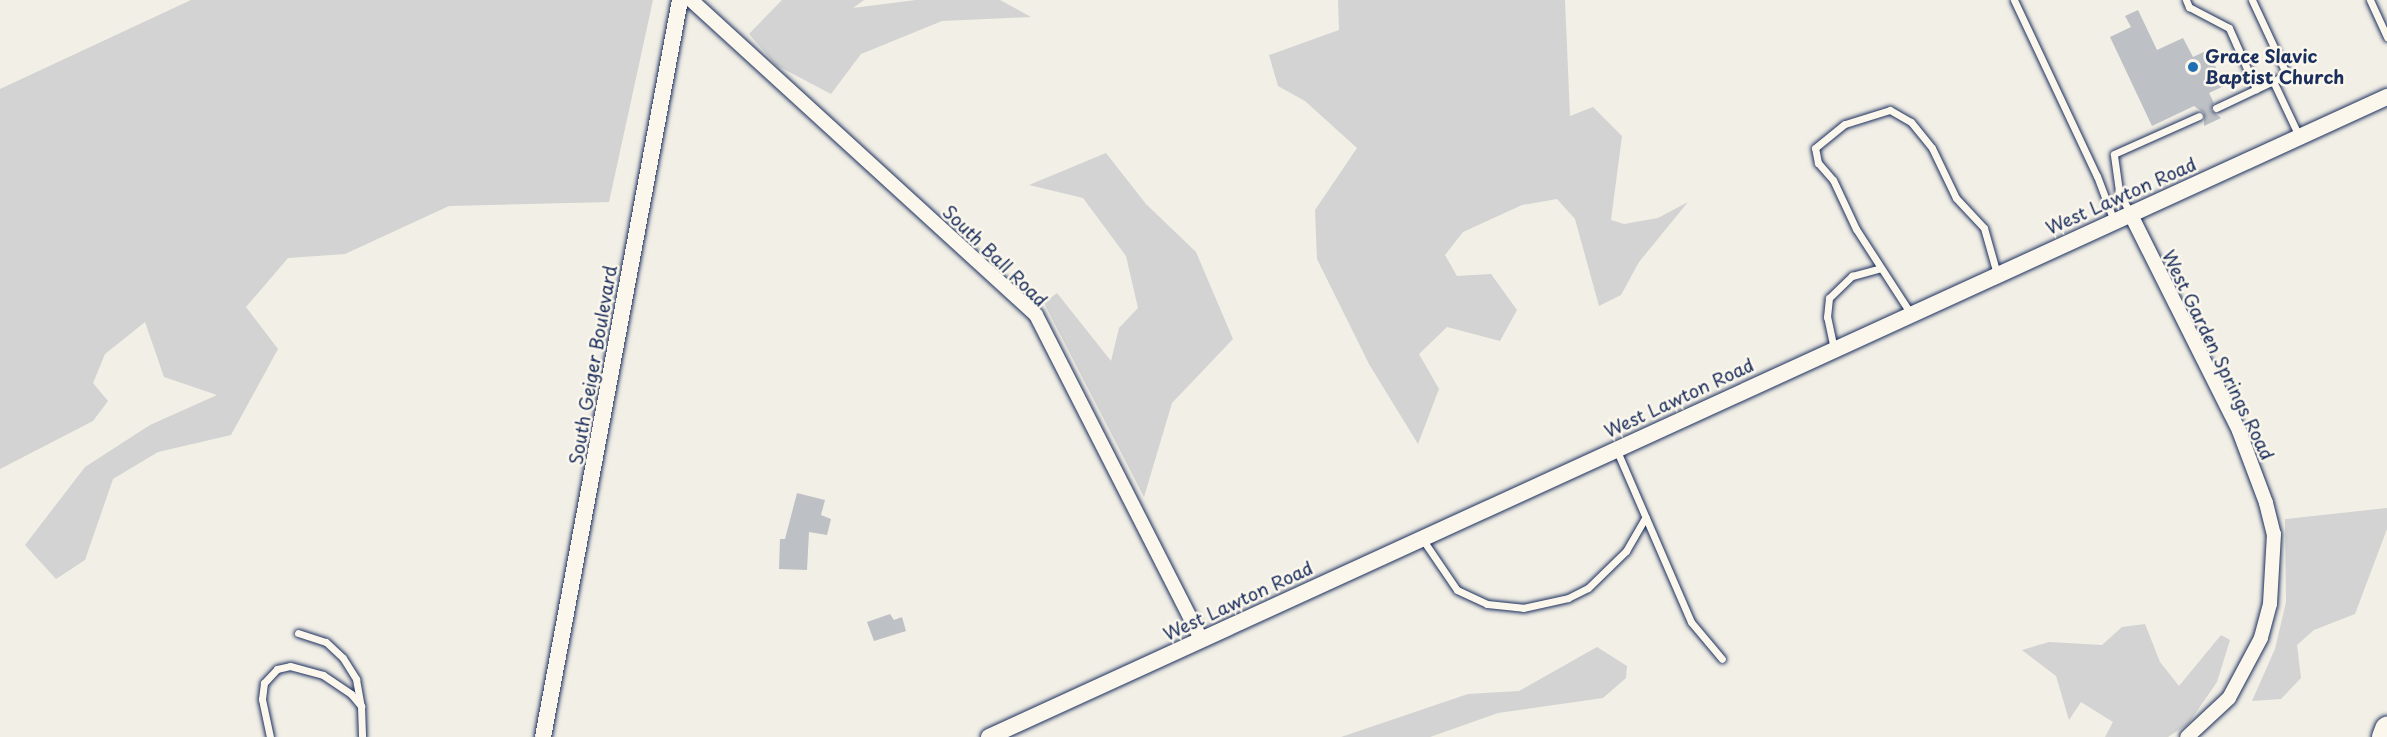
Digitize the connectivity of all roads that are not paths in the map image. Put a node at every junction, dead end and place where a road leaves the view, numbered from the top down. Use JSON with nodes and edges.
{"nodes":[{"id":1,"x":680,"y":0,"type":"edge"},
{"id":2,"x":691,"y":0,"type":"edge"},
{"id":3,"x":2014,"y":0,"type":"edge"},
{"id":4,"x":2186,"y":0,"type":"edge"},
{"id":5,"x":2252,"y":0,"type":"edge"},
{"id":6,"x":2370,"y":0,"type":"edge"},
{"id":7,"x":2387,"y":37,"type":"edge"},
{"id":8,"x":2273,"y":81,"type":"junction"},
{"id":9,"x":2256,"y":89,"type":"junction"},
{"id":10,"x":2387,"y":98,"type":"edge"},
{"id":11,"x":2216,"y":108,"type":"dead end"},
{"id":12,"x":2199,"y":116,"type":"dead end"},
{"id":13,"x":2300,"y":137,"type":"junction"},
{"id":14,"x":2130,"y":213,"type":"junction"},
{"id":15,"x":2114,"y":221,"type":"junction"},
{"id":16,"x":1881,"y":268,"type":"junction"},
{"id":17,"x":1997,"y":274,"type":"junction"},
{"id":18,"x":1911,"y":314,"type":"junction"},
{"id":19,"x":1834,"y":349,"type":"junction"},
{"id":20,"x":1616,"y":449,"type":"junction"},
{"id":21,"x":1646,"y":517,"type":"junction"},
{"id":22,"x":1421,"y":538,"type":"junction"},
{"id":23,"x":298,"y":633,"type":"dead end"},
{"id":24,"x":1201,"y":639,"type":"junction"},
{"id":25,"x":1722,"y":659,"type":"dead end"},
{"id":26,"x":361,"y":706,"type":"junction"},
{"id":27,"x":2387,"y":729,"type":"edge"},
{"id":28,"x":270,"y":737,"type":"edge"},
{"id":29,"x":362,"y":737,"type":"edge"},
{"id":30,"x":543,"y":737,"type":"edge"},
{"id":31,"x":989,"y":737,"type":"edge"},
{"id":32,"x":2187,"y":737,"type":"edge"},
{"id":33,"x":2384,"y":737,"type":"edge"}],
"edges":[{"from":1,"to":30,"type":"street","name":"South Geiger Boulevard"},
{"from":2,"to":24,"type":"street","name":"South Ball Road"},
{"from":3,"to":15,"type":"lane"},
{"from":4,"to":9,"type":"lane"},
{"from":5,"to":8,"type":"lane"},
{"from":6,"to":7,"type":"lane"},
{"from":8,"to":9,"type":"lane"},
{"from":8,"to":13,"type":"lane"},
{"from":9,"to":11,"type":"lane"},
{"from":10,"to":13,"type":"street","name":"West Lawton Road"},
{"from":12,"to":14,"type":"lane"},
{"from":13,"to":14,"type":"street","name":"West Lawton Road"},
{"from":14,"to":15,"type":"street","name":"West Lawton Road"},
{"from":14,"to":32,"type":"street","name":"West Garden Springs Road"},
{"from":15,"to":17,"type":"street","name":"West Lawton Road"},
{"from":16,"to":17,"type":"lane"},
{"from":16,"to":18,"type":"lane"},
{"from":16,"to":19,"type":"lane"},
{"from":17,"to":18,"type":"street","name":"West Lawton Road"},
{"from":18,"to":19,"type":"street","name":"West Lawton Road"},
{"from":19,"to":20,"type":"street","name":"West Lawton Road"},
{"from":20,"to":21,"type":"lane"},
{"from":20,"to":22,"type":"street","name":"West Lawton Road"},
{"from":21,"to":22,"type":"lane"},
{"from":21,"to":25,"type":"lane"},
{"from":22,"to":24,"type":"street","name":"West Lawton Road"},
{"from":23,"to":26,"type":"lane"},
{"from":24,"to":31,"type":"street","name":"West Lawton Road"},
{"from":26,"to":28,"type":"lane"},
{"from":26,"to":29,"type":"lane"},
{"from":27,"to":33,"type":"highway"}]}
